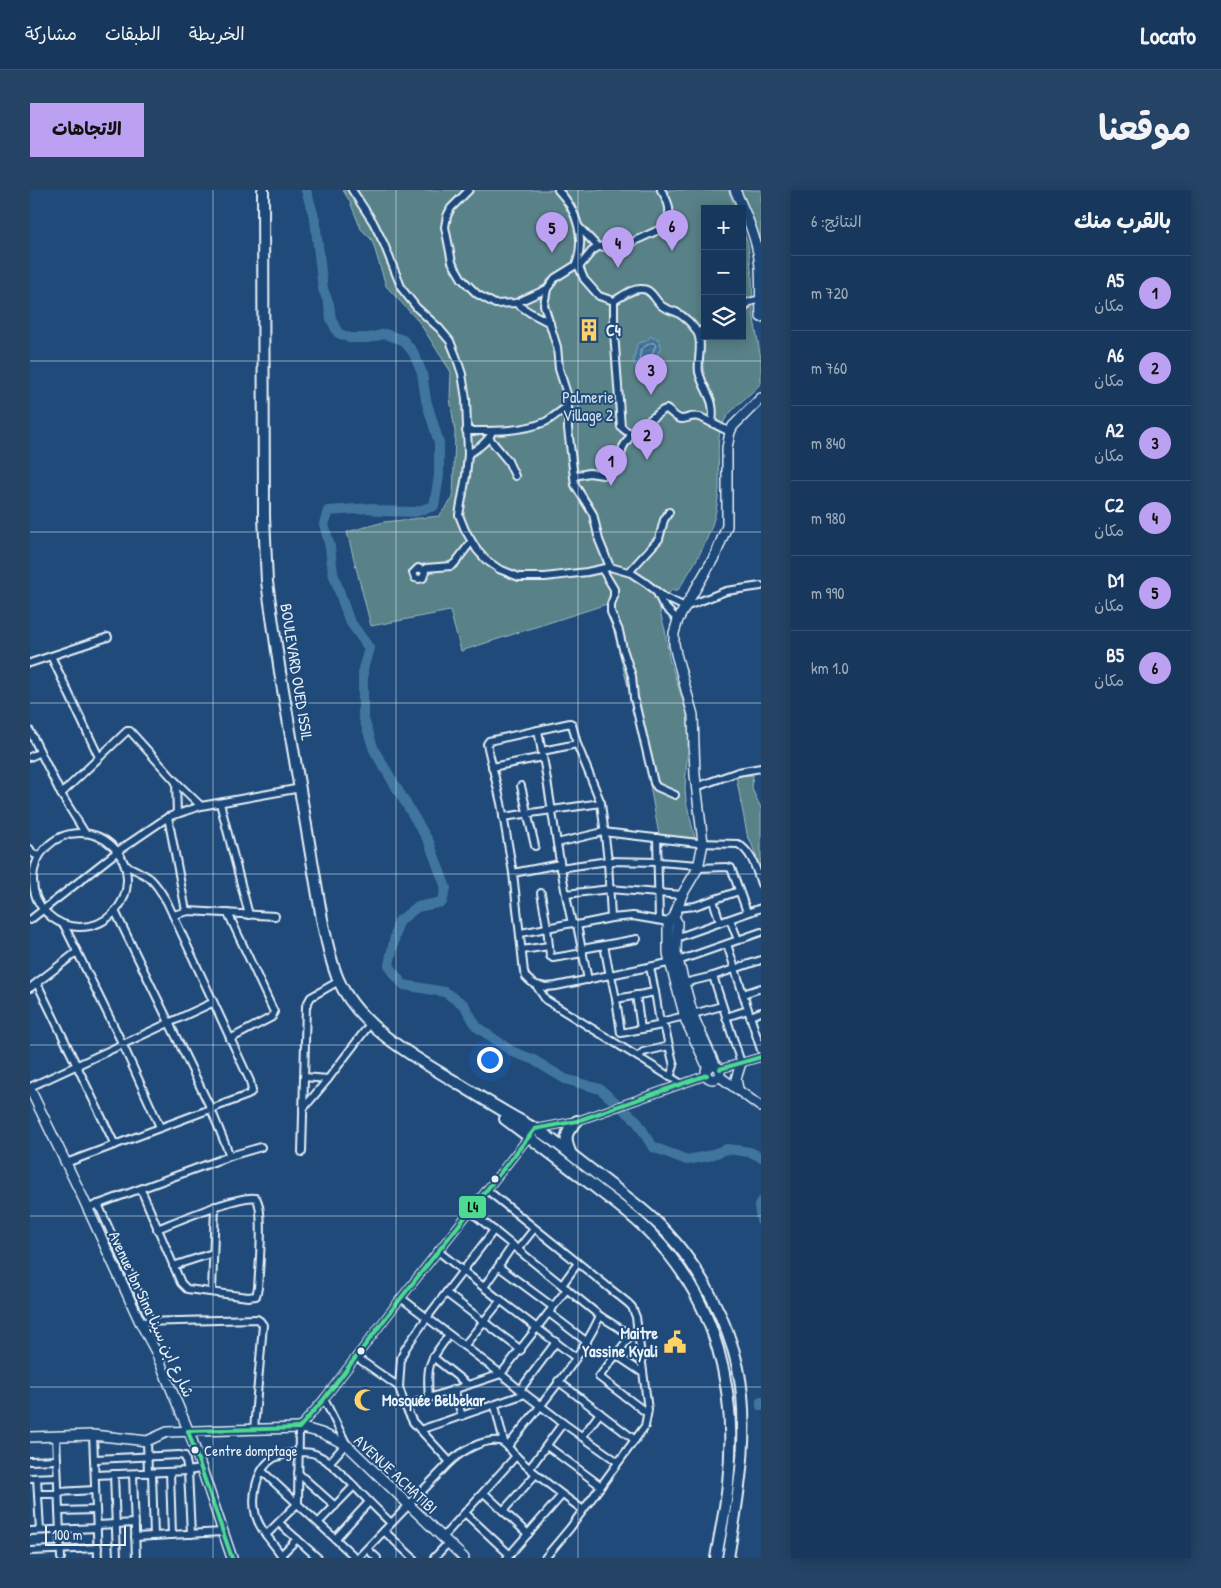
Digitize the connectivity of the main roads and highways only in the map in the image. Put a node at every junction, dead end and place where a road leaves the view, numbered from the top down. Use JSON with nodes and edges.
{"nodes":[{"id":1,"x":263,"y":190,"type":"edge"},
{"id":2,"x":577,"y":1121,"type":"road end"},
{"id":3,"x":532,"y":1133,"type":"junction"},
{"id":4,"x":571,"y":1155,"type":"junction"},
{"id":5,"x":716,"y":1558,"type":"edge"},
{"id":6,"x":728,"y":1558,"type":"edge"}],
"edges":[{"from":1,"to":3,"type":"main road","name":"BOULEVARD OUED ISSIL"},
{"from":2,"to":4,"type":"main road"},
{"from":3,"to":4,"type":"main road","name":"BOULEVARD OUED ISSIL"},
{"from":3,"to":5,"type":"main road","name":"BOULEVARD OUED ISSIL"},
{"from":4,"to":6,"type":"main road","name":"BOULEVARD OUED ISSIL"}]}
